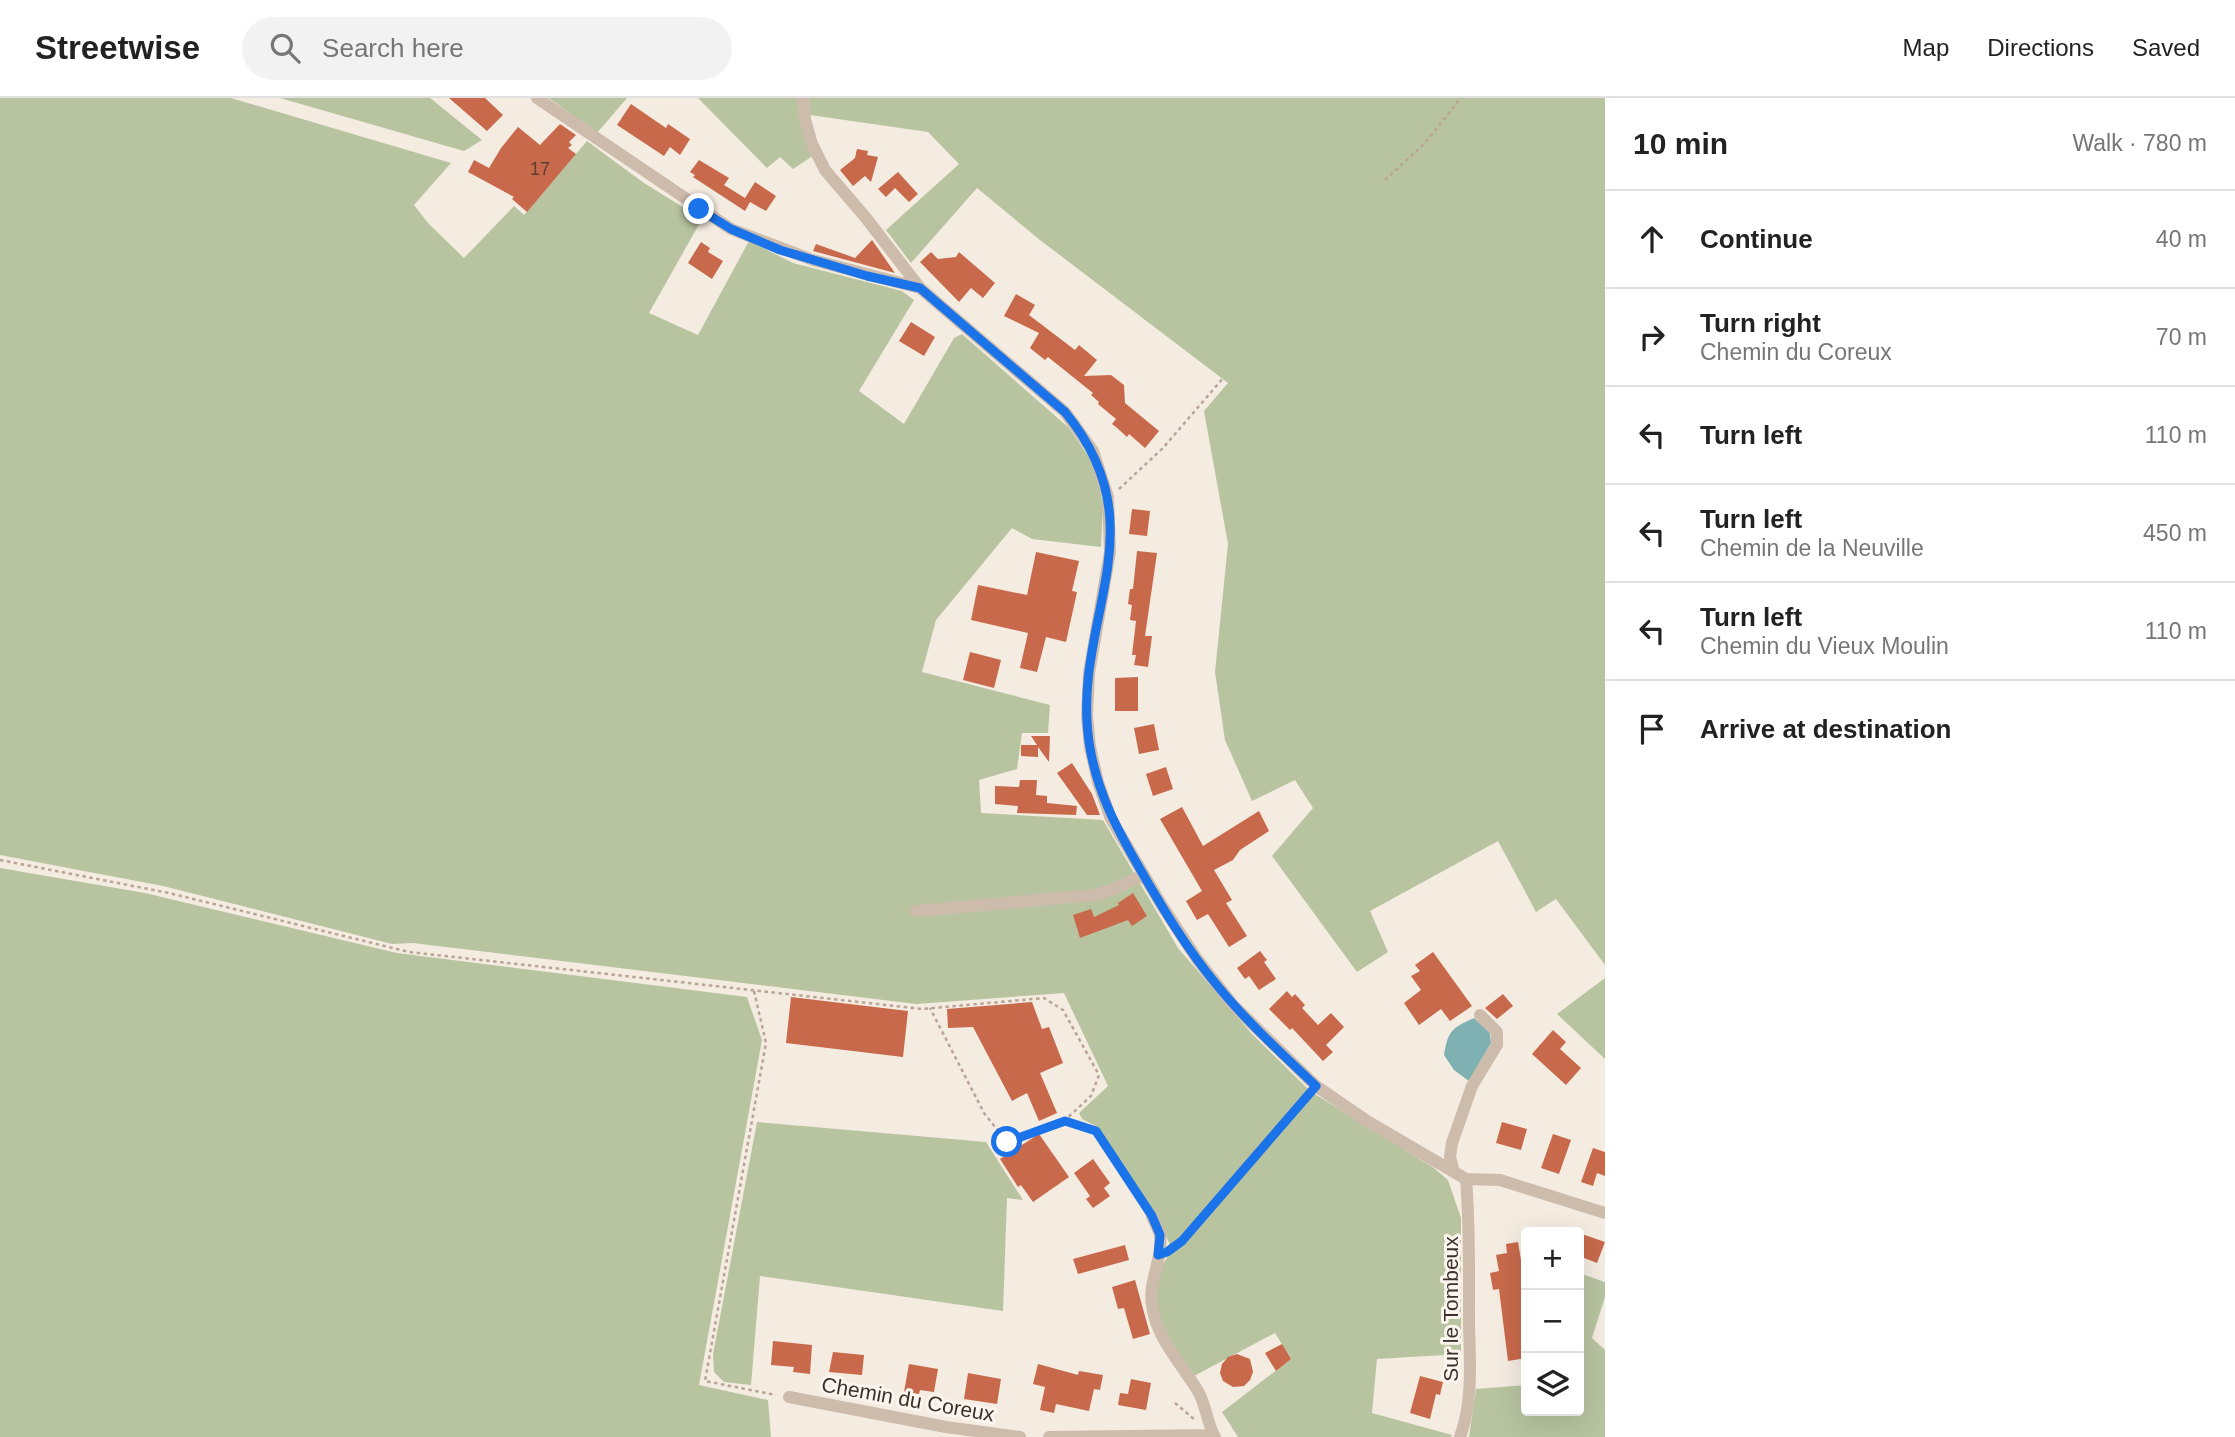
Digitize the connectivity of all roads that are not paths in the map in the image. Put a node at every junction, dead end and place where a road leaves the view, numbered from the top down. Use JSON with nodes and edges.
{"nodes":[{"id":1,"x":537,"y":98,"type":"edge"},
{"id":2,"x":803,"y":98,"type":"edge"},
{"id":3,"x":920,"y":288,"type":"junction"},
{"id":4,"x":1144,"y":875,"type":"junction"},
{"id":5,"x":916,"y":911,"type":"dead end"},
{"id":6,"x":1480,"y":1015,"type":"dead end"},
{"id":7,"x":1454,"y":1172,"type":"junction"},
{"id":8,"x":1466,"y":1179,"type":"junction"},
{"id":9,"x":1605,"y":1213,"type":"edge"},
{"id":10,"x":1152,"y":1216,"type":"road end"},
{"id":11,"x":789,"y":1398,"type":"road end"},
{"id":12,"x":1214,"y":1436,"type":"edge"},
{"id":13,"x":1020,"y":1437,"type":"edge"},
{"id":14,"x":1049,"y":1437,"type":"edge"},
{"id":15,"x":1460,"y":1437,"type":"edge"}],
"edges":[{"from":1,"to":3,"type":"street"},
{"from":2,"to":3,"type":"street"},
{"from":3,"to":4,"type":"street"},
{"from":4,"to":5,"type":"street"},
{"from":4,"to":7,"type":"street"},
{"from":6,"to":7,"type":"street"},
{"from":7,"to":8,"type":"street"},
{"from":8,"to":9,"type":"street"},
{"from":8,"to":15,"type":"street","name":"Sur le Tombeux"},
{"from":10,"to":12,"type":"street"},
{"from":11,"to":13,"type":"street","name":"Chemin du Coreux"},
{"from":12,"to":14,"type":"street"}]}
